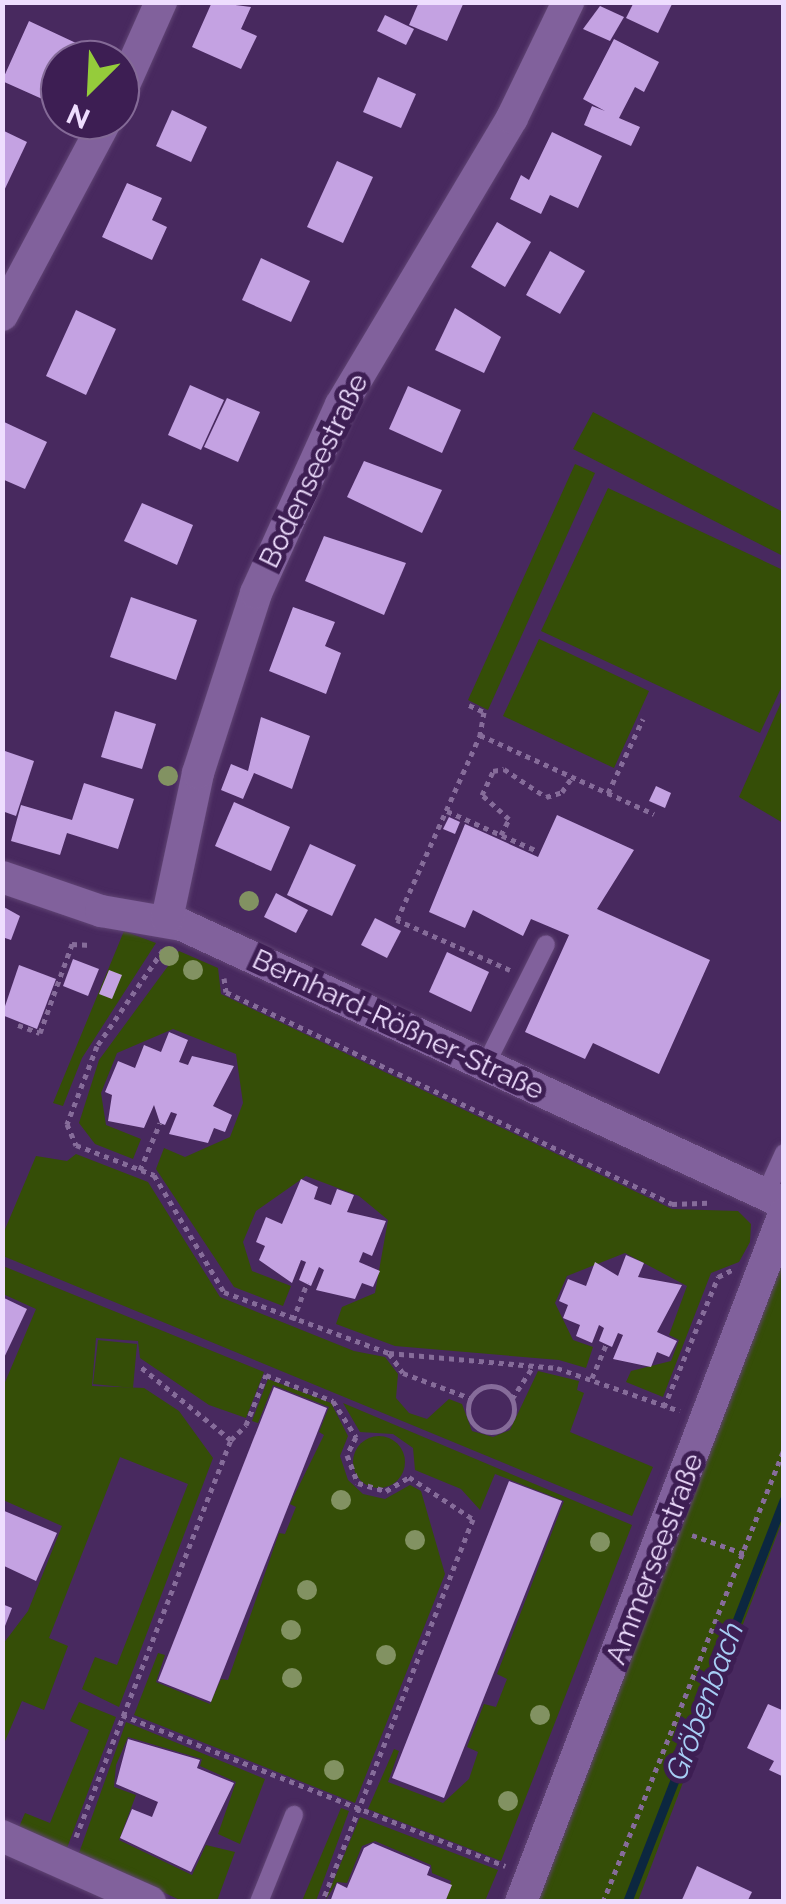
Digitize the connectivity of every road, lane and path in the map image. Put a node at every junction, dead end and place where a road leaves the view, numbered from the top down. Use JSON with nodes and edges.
{"nodes":[{"id":1,"x":162,"y":2,"type":"edge"},
{"id":2,"x":568,"y":2,"type":"edge"},
{"id":3,"x":140,"y":50,"type":"edge"},
{"id":4,"x":95,"y":140,"type":"edge"},
{"id":5,"x":2,"y":315,"type":"edge"},
{"id":6,"x":469,"y":706,"type":"dead end"},
{"id":7,"x":643,"y":719,"type":"dead end"},
{"id":8,"x":480,"y":735,"type":"junction"},
{"id":9,"x":572,"y":776,"type":"junction"},
{"id":10,"x":608,"y":793,"type":"junction"},
{"id":11,"x":446,"y":811,"type":"junction"},
{"id":12,"x":654,"y":814,"type":"dead end"},
{"id":13,"x":502,"y":835,"type":"junction"},
{"id":14,"x":536,"y":850,"type":"dead end"},
{"id":15,"x":2,"y":877,"type":"edge"},
{"id":16,"x":174,"y":922,"type":"junction"},
{"id":17,"x":546,"y":944,"type":"dead end"},
{"id":18,"x":92,"y":945,"type":"dead end"},
{"id":19,"x":222,"y":966,"type":"dead end"},
{"id":20,"x":528,"y":978,"type":"junction"},
{"id":21,"x":18,"y":1025,"type":"dead end"},
{"id":22,"x":485,"y":1066,"type":"junction"},
{"id":23,"x":160,"y":1123,"type":"dead end"},
{"id":24,"x":784,"y":1153,"type":"edge"},
{"id":25,"x":2,"y":1161,"type":"edge"},
{"id":26,"x":140,"y":1170,"type":"junction"},
{"id":27,"x":2,"y":1189,"type":"edge"},
{"id":28,"x":724,"y":1202,"type":"dead end"},
{"id":29,"x":777,"y":1204,"type":"edge"},
{"id":30,"x":742,"y":1264,"type":"dead end"},
{"id":31,"x":306,"y":1283,"type":"dead end"},
{"id":32,"x":293,"y":1320,"type":"junction"},
{"id":33,"x":606,"y":1344,"type":"dead end"},
{"id":34,"x":389,"y":1353,"type":"junction"},
{"id":35,"x":534,"y":1365,"type":"junction"},
{"id":36,"x":141,"y":1367,"type":"dead end"},
{"id":37,"x":592,"y":1378,"type":"junction"},
{"id":38,"x":470,"y":1398,"type":"junction"},
{"id":39,"x":512,"y":1400,"type":"junction"},
{"id":40,"x":664,"y":1407,"type":"junction"},
{"id":41,"x":684,"y":1412,"type":"dead end"},
{"id":42,"x":231,"y":1440,"type":"junction"},
{"id":43,"x":784,"y":1449,"type":"edge"},
{"id":44,"x":668,"y":1526,"type":"junction"},
{"id":45,"x":745,"y":1554,"type":"junction"},
{"id":46,"x":122,"y":1715,"type":"junction"},
{"id":47,"x":358,"y":1810,"type":"junction"},
{"id":48,"x":294,"y":1815,"type":"dead end"},
{"id":49,"x":2,"y":1836,"type":"edge"},
{"id":50,"x":70,"y":1854,"type":"dead end"},
{"id":51,"x":505,"y":1866,"type":"dead end"},
{"id":52,"x":150,"y":1902,"type":"edge"},
{"id":53,"x":259,"y":1902,"type":"edge"},
{"id":54,"x":322,"y":1902,"type":"edge"},
{"id":55,"x":521,"y":1902,"type":"edge"},
{"id":56,"x":603,"y":1902,"type":"edge"}],
"edges":[{"from":1,"to":3,"type":"street"},
{"from":2,"to":16,"type":"street","name":"Bodenseestraße"},
{"from":4,"to":5,"type":"street"},
{"from":6,"to":8,"type":"path"},
{"from":7,"to":10,"type":"path"},
{"from":8,"to":9,"type":"path"},
{"from":8,"to":11,"type":"path"},
{"from":9,"to":10,"type":"path"},
{"from":9,"to":13,"type":"path"},
{"from":10,"to":12,"type":"path"},
{"from":11,"to":13,"type":"path"},
{"from":11,"to":20,"type":"path"},
{"from":13,"to":14,"type":"path"},
{"from":15,"to":16,"type":"street","name":"Bernhard-Rößner-Straße"},
{"from":16,"to":22,"type":"street","name":"Bernhard-Rößner-Straße"},
{"from":16,"to":26,"type":"path"},
{"from":17,"to":20,"type":"lane"},
{"from":18,"to":21,"type":"path"},
{"from":19,"to":28,"type":"path"},
{"from":20,"to":22,"type":"lane"},
{"from":22,"to":29,"type":"street","name":"Bernhard-Rößner-Straße"},
{"from":23,"to":26,"type":"path"},
{"from":24,"to":29,"type":"lane"},
{"from":25,"to":27,"type":"path"},
{"from":26,"to":32,"type":"path"},
{"from":29,"to":44,"type":"street","name":"Ammerseestraße"},
{"from":30,"to":40,"type":"path"},
{"from":31,"to":32,"type":"path"},
{"from":32,"to":34,"type":"path"},
{"from":33,"to":37,"type":"path"},
{"from":34,"to":35,"type":"path"},
{"from":34,"to":38,"type":"path"},
{"from":35,"to":37,"type":"path"},
{"from":35,"to":39,"type":"path"},
{"from":36,"to":42,"type":"path"},
{"from":37,"to":40,"type":"path"},
{"from":38,"to":39,"type":"path"},
{"from":38,"to":39,"type":"path"},
{"from":40,"to":41,"type":"path"},
{"from":42,"to":46,"type":"path"},
{"from":42,"to":47,"type":"path"},
{"from":43,"to":45,"type":"path"},
{"from":44,"to":45,"type":"path"},
{"from":44,"to":55,"type":"street","name":"Ammerseestraße"},
{"from":45,"to":56,"type":"path"},
{"from":46,"to":47,"type":"path"},
{"from":46,"to":50,"type":"path"},
{"from":47,"to":51,"type":"path"},
{"from":47,"to":54,"type":"path"},
{"from":48,"to":53,"type":"lane"},
{"from":49,"to":52,"type":"street"}]}
